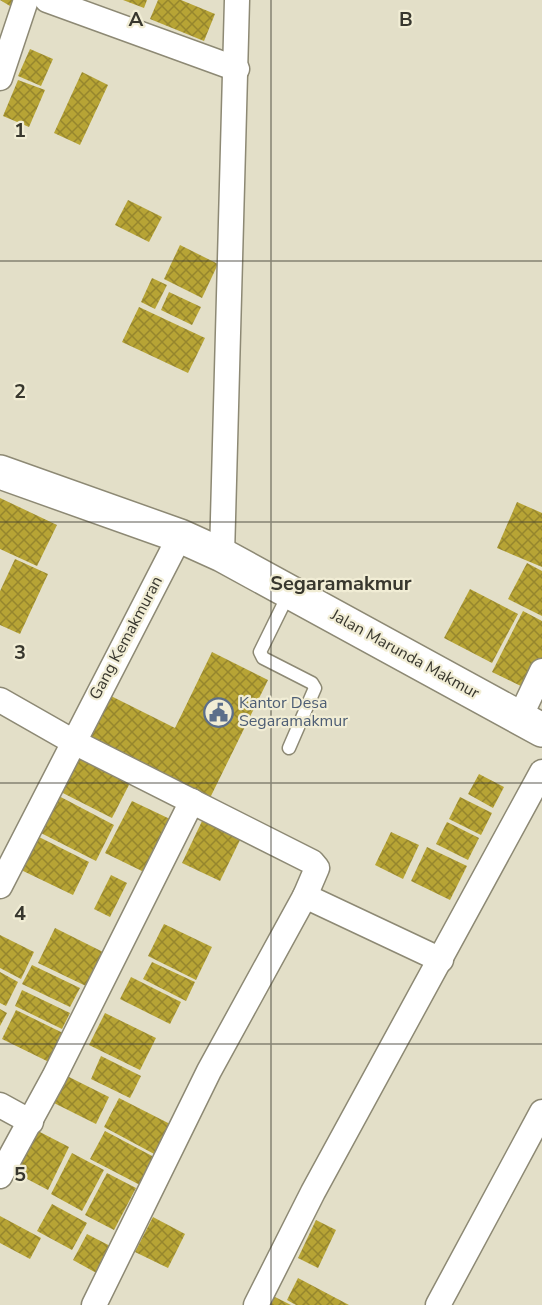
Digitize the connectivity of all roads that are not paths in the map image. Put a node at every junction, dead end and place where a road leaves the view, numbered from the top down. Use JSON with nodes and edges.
{"nodes":[{"id":1,"x":26,"y":0,"type":"edge"},
{"id":2,"x":47,"y":0,"type":"edge"},
{"id":3,"x":237,"y":0,"type":"edge"},
{"id":4,"x":237,"y":69,"type":"junction"},
{"id":5,"x":0,"y":78,"type":"edge"},
{"id":6,"x":0,"y":472,"type":"edge"},
{"id":7,"x":180,"y":536,"type":"junction"},
{"id":8,"x":222,"y":555,"type":"junction"},
{"id":9,"x":290,"y":592,"type":"junction"},
{"id":10,"x":542,"y":671,"type":"edge"},
{"id":11,"x":0,"y":700,"type":"edge"},
{"id":12,"x":531,"y":724,"type":"edge"},
{"id":13,"x":72,"y":741,"type":"junction"},
{"id":14,"x":289,"y":748,"type":"dead end"},
{"id":15,"x":542,"y":772,"type":"edge"},
{"id":16,"x":192,"y":801,"type":"junction"},
{"id":17,"x":0,"y":886,"type":"edge"},
{"id":18,"x":305,"y":896,"type":"junction"},
{"id":19,"x":441,"y":960,"type":"junction"},
{"id":20,"x":0,"y":1105,"type":"edge"},
{"id":21,"x":542,"y":1112,"type":"edge"},
{"id":22,"x":31,"y":1122,"type":"junction"},
{"id":23,"x":0,"y":1176,"type":"edge"},
{"id":24,"x":94,"y":1305,"type":"edge"},
{"id":25,"x":256,"y":1305,"type":"edge"},
{"id":26,"x":438,"y":1305,"type":"edge"}],
"edges":[{"from":1,"to":5,"type":"street"},
{"from":2,"to":4,"type":"street"},
{"from":3,"to":4,"type":"street"},
{"from":4,"to":8,"type":"street"},
{"from":6,"to":7,"type":"main road","name":"Jalan Marunda Makmur"},
{"from":7,"to":8,"type":"main road","name":"Jalan Marunda Makmur"},
{"from":7,"to":13,"type":"street","name":"Gang Kemakmuran"},
{"from":8,"to":9,"type":"main road","name":"Jalan Marunda Makmur"},
{"from":9,"to":12,"type":"main road","name":"Jalan Marunda Makmur"},
{"from":9,"to":14,"type":"lane"},
{"from":10,"to":12,"type":"street"},
{"from":11,"to":13,"type":"street"},
{"from":13,"to":16,"type":"street"},
{"from":13,"to":17,"type":"street","name":"Gang Kemakmuran"},
{"from":15,"to":19,"type":"street"},
{"from":16,"to":18,"type":"street"},
{"from":16,"to":22,"type":"street"},
{"from":18,"to":19,"type":"street"},
{"from":18,"to":24,"type":"street"},
{"from":19,"to":25,"type":"street"},
{"from":20,"to":22,"type":"street"},
{"from":21,"to":26,"type":"street"},
{"from":22,"to":23,"type":"street"}]}
